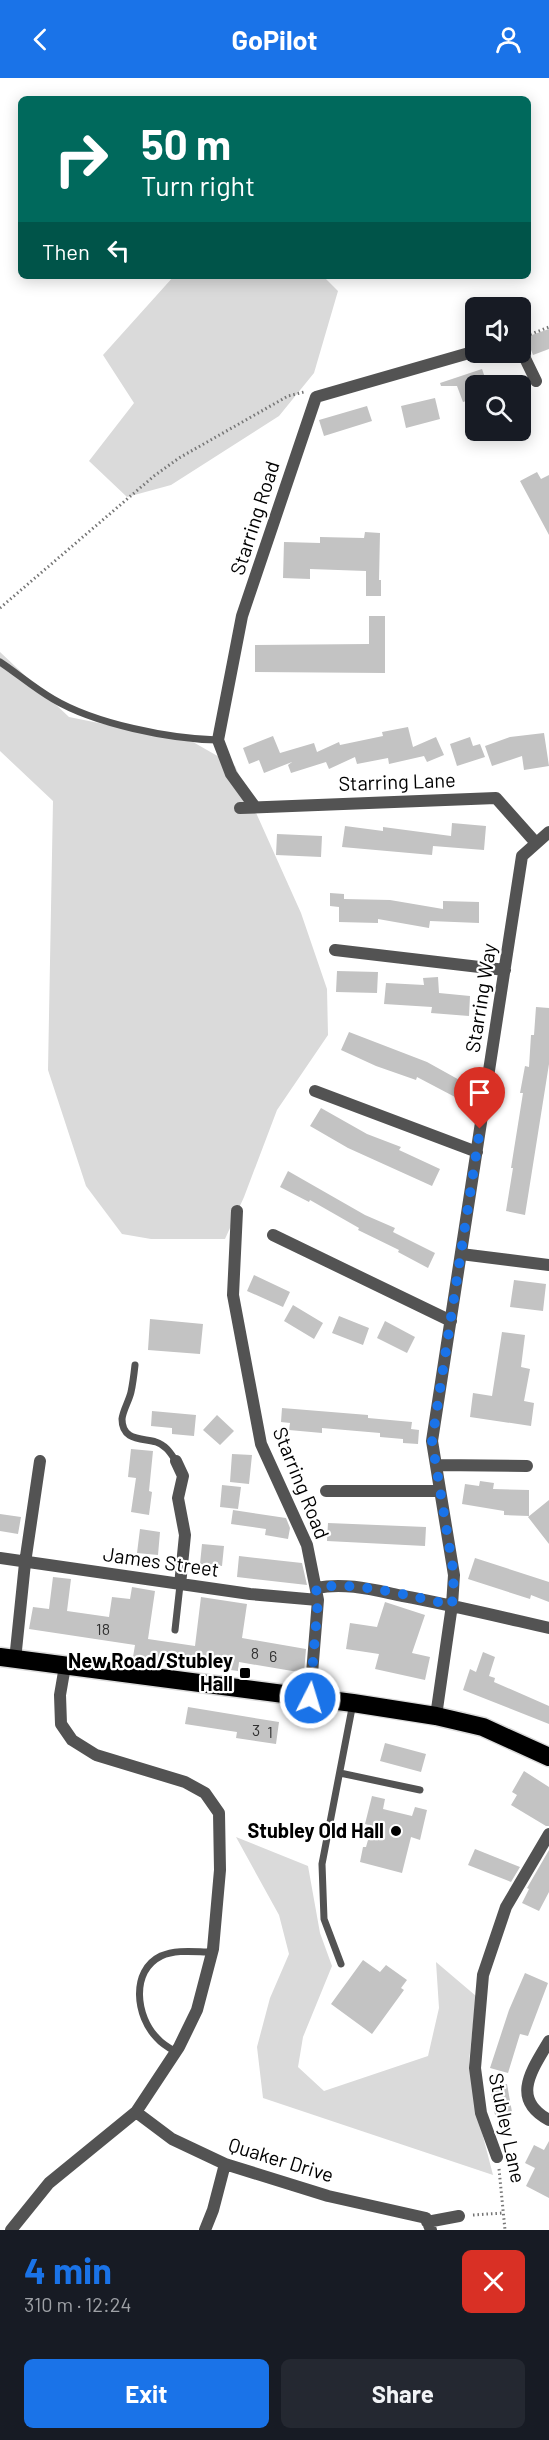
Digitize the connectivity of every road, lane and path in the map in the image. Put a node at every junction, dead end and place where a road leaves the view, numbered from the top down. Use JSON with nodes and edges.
{"nodes":[{"id":1,"x":549,"y":327,"type":"edge"},
{"id":2,"x":531,"y":334,"type":"edge"},
{"id":3,"x":465,"y":354,"type":"edge"},
{"id":4,"x":527,"y":363,"type":"edge"},
{"id":5,"x":536,"y":381,"type":"dead end"},
{"id":6,"x":308,"y":392,"type":"dead end"},
{"id":7,"x":0,"y":608,"type":"edge"},
{"id":8,"x":0,"y":662,"type":"edge"},
{"id":9,"x":218,"y":740,"type":"junction"},
{"id":10,"x":255,"y":807,"type":"junction"},
{"id":11,"x":240,"y":808,"type":"dead end"},
{"id":12,"x":549,"y":832,"type":"edge"},
{"id":13,"x":536,"y":843,"type":"junction"},
{"id":14,"x":335,"y":950,"type":"dead end"},
{"id":15,"x":505,"y":970,"type":"junction"},
{"id":16,"x":315,"y":1091,"type":"dead end"},
{"id":17,"x":477,"y":1152,"type":"junction"},
{"id":18,"x":237,"y":1211,"type":"dead end"},
{"id":19,"x":273,"y":1235,"type":"dead end"},
{"id":20,"x":461,"y":1254,"type":"junction"},
{"id":21,"x":549,"y":1265,"type":"edge"},
{"id":22,"x":451,"y":1321,"type":"junction"},
{"id":23,"x":135,"y":1365,"type":"dead end"},
{"id":24,"x":40,"y":1461,"type":"dead end"},
{"id":25,"x":176,"y":1461,"type":"joint"},
{"id":26,"x":436,"y":1465,"type":"junction"},
{"id":27,"x":527,"y":1466,"type":"dead end"},
{"id":28,"x":326,"y":1491,"type":"dead end"},
{"id":29,"x":440,"y":1491,"type":"junction"},
{"id":30,"x":0,"y":1558,"type":"edge"},
{"id":31,"x":25,"y":1563,"type":"junction"},
{"id":32,"x":180,"y":1585,"type":"junction"},
{"id":33,"x":317,"y":1594,"type":"junction"},
{"id":34,"x":452,"y":1605,"type":"junction"},
{"id":35,"x":549,"y":1628,"type":"edge"},
{"id":36,"x":175,"y":1630,"type":"dead end"},
{"id":37,"x":7,"y":1658,"type":"edge"},
{"id":38,"x":65,"y":1666,"type":"junction"},
{"id":39,"x":310,"y":1698,"type":"junction"},
{"id":40,"x":353,"y":1703,"type":"junction"},
{"id":41,"x":436,"y":1716,"type":"junction"},
{"id":42,"x":549,"y":1757,"type":"edge"},
{"id":43,"x":340,"y":1773,"type":"junction"},
{"id":44,"x":420,"y":1790,"type":"dead end"},
{"id":45,"x":549,"y":1834,"type":"edge"},
{"id":46,"x":212,"y":1952,"type":"junction"},
{"id":47,"x":341,"y":1964,"type":"dead end"},
{"id":48,"x":549,"y":2041,"type":"edge"},
{"id":49,"x":176,"y":2052,"type":"junction"},
{"id":50,"x":136,"y":2112,"type":"junction"},
{"id":51,"x":549,"y":2120,"type":"edge"},
{"id":52,"x":497,"y":2157,"type":"joint"},
{"id":53,"x":225,"y":2164,"type":"junction"},
{"id":54,"x":503,"y":2213,"type":"junction"},
{"id":55,"x":459,"y":2216,"type":"joint"},
{"id":56,"x":428,"y":2223,"type":"edge"},
{"id":57,"x":11,"y":2230,"type":"edge"},
{"id":58,"x":205,"y":2230,"type":"edge"},
{"id":59,"x":505,"y":2230,"type":"edge"}],
"edges":[{"from":1,"to":2,"type":"path"},
{"from":3,"to":9,"type":"street","name":"Starring Road"},
{"from":4,"to":5,"type":"street"},
{"from":6,"to":7,"type":"path"},
{"from":8,"to":9,"type":"lane"},
{"from":9,"to":10,"type":"street"},
{"from":10,"to":11,"type":"street","name":"Starring Lane"},
{"from":10,"to":13,"type":"street","name":"Starring Lane"},
{"from":12,"to":13,"type":"street","name":"Starring Way"},
{"from":13,"to":15,"type":"street","name":"Starring Way"},
{"from":14,"to":15,"type":"street"},
{"from":15,"to":17,"type":"street","name":"Starring Way"},
{"from":16,"to":17,"type":"street"},
{"from":17,"to":20,"type":"street","name":"Starring Way"},
{"from":18,"to":33,"type":"street","name":"Starring Road"},
{"from":19,"to":22,"type":"street"},
{"from":20,"to":21,"type":"street"},
{"from":20,"to":22,"type":"street","name":"Starring Way"},
{"from":22,"to":26,"type":"street","name":"Starring Way"},
{"from":23,"to":25,"type":"lane"},
{"from":24,"to":31,"type":"street"},
{"from":25,"to":32,"type":"street"},
{"from":26,"to":27,"type":"street"},
{"from":26,"to":29,"type":"street","name":"Starring Way"},
{"from":28,"to":29,"type":"street"},
{"from":29,"to":34,"type":"street","name":"Starring Way"},
{"from":30,"to":31,"type":"street","name":"James Street"},
{"from":31,"to":32,"type":"street","name":"James Street"},
{"from":31,"to":37,"type":"street"},
{"from":32,"to":33,"type":"street","name":"James Street"},
{"from":32,"to":36,"type":"lane"},
{"from":33,"to":34,"type":"street","name":"James Street"},
{"from":33,"to":39,"type":"street","name":"Starring Road"},
{"from":34,"to":35,"type":"street","name":"James Street"},
{"from":34,"to":41,"type":"street","name":"Starring Way"},
{"from":37,"to":38,"type":"highway"},
{"from":38,"to":39,"type":"highway"},
{"from":38,"to":46,"type":"street"},
{"from":39,"to":40,"type":"highway"},
{"from":40,"to":41,"type":"highway"},
{"from":40,"to":43,"type":"lane"},
{"from":41,"to":42,"type":"highway"},
{"from":43,"to":44,"type":"lane"},
{"from":43,"to":47,"type":"lane"},
{"from":45,"to":52,"type":"street","name":"Stubley Lane"},
{"from":46,"to":49,"type":"street"},
{"from":46,"to":49,"type":"lane"},
{"from":48,"to":51,"type":"street"},
{"from":49,"to":50,"type":"street"},
{"from":50,"to":53,"type":"street","name":"Quaker Drive"},
{"from":50,"to":57,"type":"street"},
{"from":52,"to":54,"type":"path","name":"Stubley Lane"},
{"from":53,"to":56,"type":"street","name":"Quaker Drive"},
{"from":53,"to":58,"type":"street"},
{"from":54,"to":55,"type":"path"},
{"from":54,"to":59,"type":"path","name":"Stubley Lane"},
{"from":55,"to":56,"type":"street"}]}
